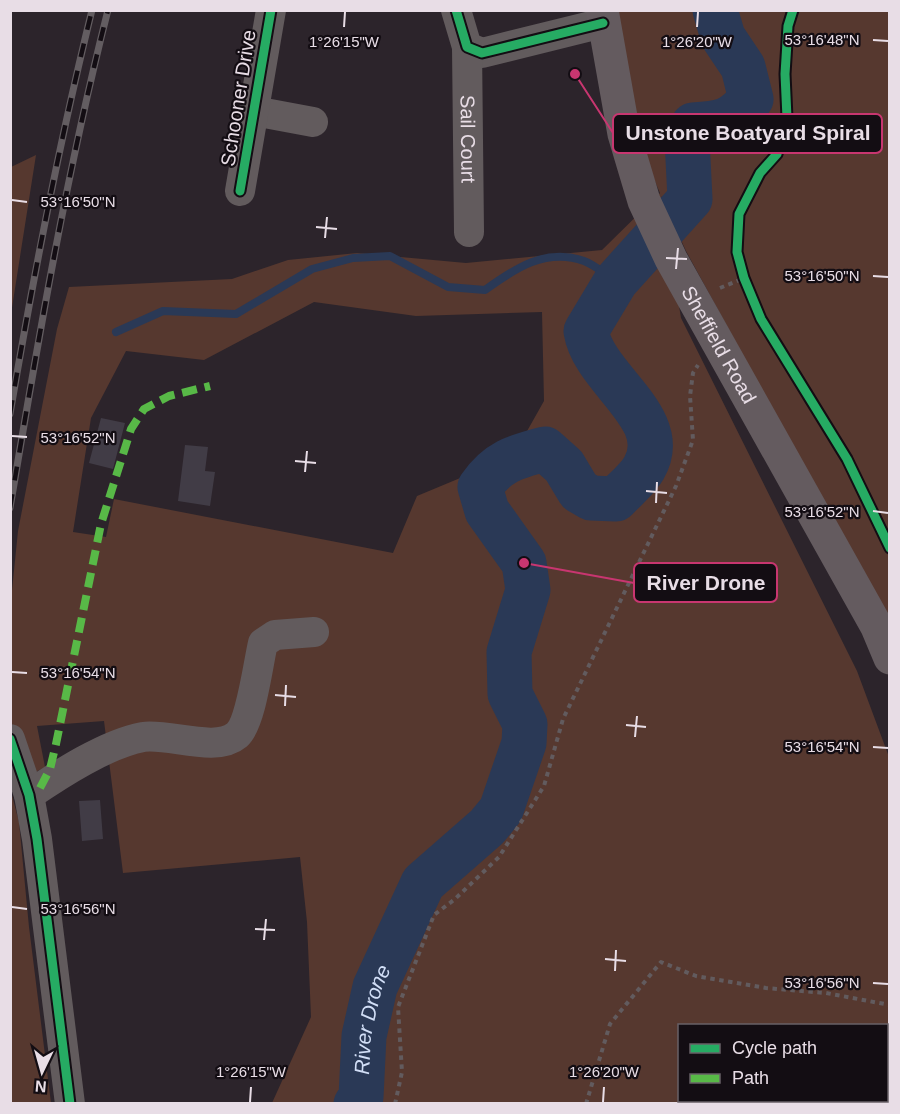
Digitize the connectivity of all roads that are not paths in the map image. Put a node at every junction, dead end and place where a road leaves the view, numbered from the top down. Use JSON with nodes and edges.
{"nodes":[{"id":1,"x":271,"y":10,"type":"edge"},
{"id":2,"x":456,"y":10,"type":"edge"},
{"id":3,"x":603,"y":17,"type":"edge"},
{"id":4,"x":467,"y":47,"type":"junction"},
{"id":5,"x":254,"y":111,"type":"junction"},
{"id":6,"x":313,"y":122,"type":"dead end"},
{"id":7,"x":240,"y":191,"type":"dead end"},
{"id":8,"x":469,"y":232,"type":"dead end"},
{"id":9,"x":314,"y":632,"type":"dead end"},
{"id":10,"x":890,"y":658,"type":"edge"},
{"id":11,"x":10,"y":739,"type":"edge"},
{"id":12,"x":29,"y":795,"type":"junction"},
{"id":13,"x":70,"y":1104,"type":"edge"}],
"edges":[{"from":1,"to":5,"type":"street","name":"Schooner Drive"},
{"from":2,"to":4,"type":"street"},
{"from":3,"to":4,"type":"street"},
{"from":3,"to":10,"type":"main road","name":"Sheffield Road"},
{"from":4,"to":8,"type":"street","name":"Sail Court"},
{"from":5,"to":6,"type":"street"},
{"from":5,"to":7,"type":"street","name":"Schooner Drive"},
{"from":9,"to":12,"type":"street"},
{"from":11,"to":12,"type":"street"},
{"from":12,"to":13,"type":"street"}]}
